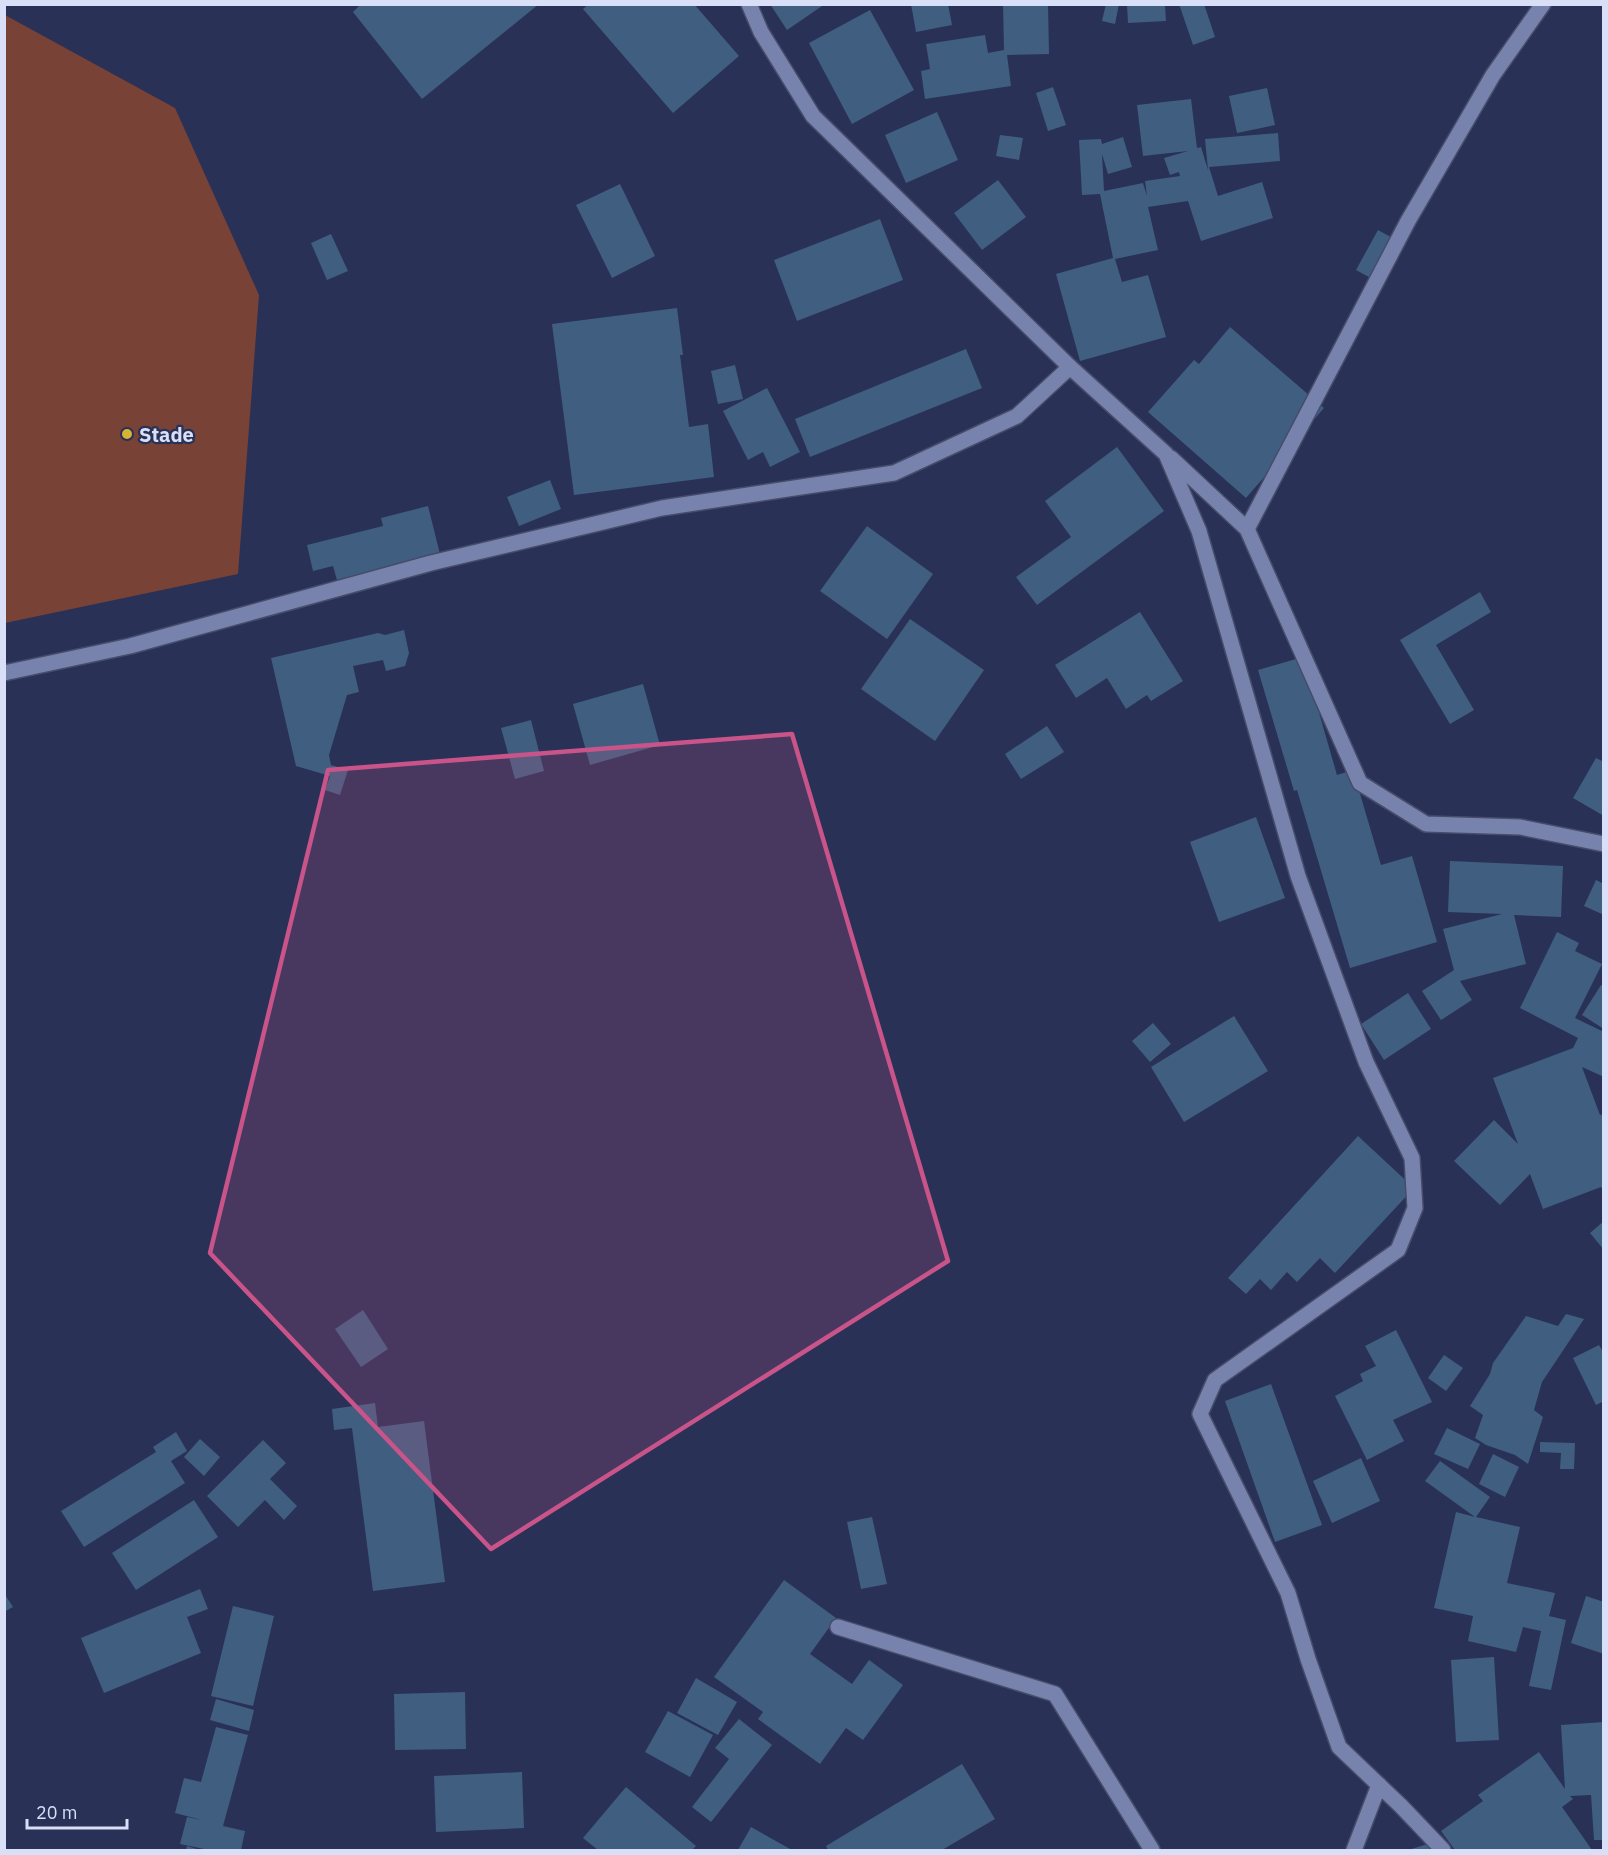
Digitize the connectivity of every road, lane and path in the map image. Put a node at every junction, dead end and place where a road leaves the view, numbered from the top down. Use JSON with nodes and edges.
{"nodes":[{"id":1,"x":748,"y":4,"type":"edge"},
{"id":2,"x":1543,"y":4,"type":"edge"},
{"id":3,"x":1070,"y":368,"type":"junction"},
{"id":4,"x":1166,"y":454,"type":"junction"},
{"id":5,"x":1247,"y":529,"type":"junction"},
{"id":6,"x":4,"y":673,"type":"edge"},
{"id":7,"x":1604,"y":844,"type":"edge"},
{"id":8,"x":838,"y":1628,"type":"dead end"},
{"id":9,"x":1379,"y":1785,"type":"junction"},
{"id":10,"x":1152,"y":1851,"type":"edge"},
{"id":11,"x":1354,"y":1851,"type":"edge"},
{"id":12,"x":1443,"y":1851,"type":"edge"}],
"edges":[{"from":1,"to":3,"type":"street"},
{"from":2,"to":5,"type":"street"},
{"from":3,"to":4,"type":"street"},
{"from":3,"to":6,"type":"street"},
{"from":4,"to":5,"type":"street"},
{"from":4,"to":9,"type":"street"},
{"from":5,"to":7,"type":"street"},
{"from":8,"to":10,"type":"street"},
{"from":9,"to":11,"type":"street"},
{"from":9,"to":12,"type":"street"}]}
